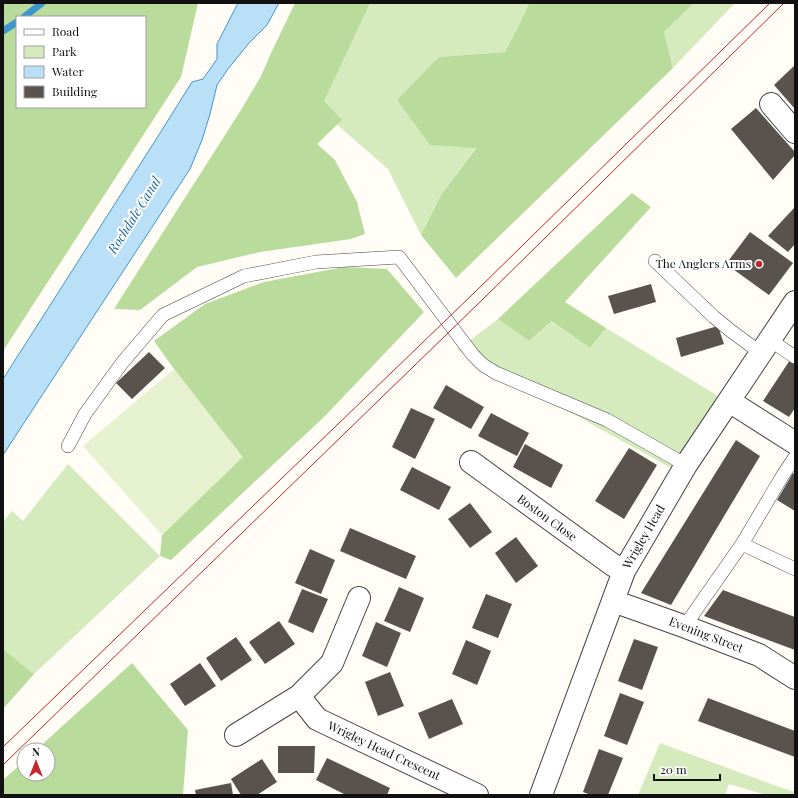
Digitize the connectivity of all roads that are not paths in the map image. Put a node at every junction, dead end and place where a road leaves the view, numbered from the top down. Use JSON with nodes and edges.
{"nodes":[{"id":1,"x":771,"y":104,"type":"dead end"},
{"id":2,"x":795,"y":132,"type":"edge"},
{"id":3,"x":655,"y":261,"type":"dead end"},
{"id":4,"x":795,"y":302,"type":"edge"},
{"id":5,"x":765,"y":346,"type":"junction"},
{"id":6,"x":795,"y":357,"type":"edge"},
{"id":7,"x":729,"y":401,"type":"junction"},
{"id":8,"x":795,"y":443,"type":"edge"},
{"id":9,"x":68,"y":446,"type":"dead end"},
{"id":10,"x":795,"y":456,"type":"edge"},
{"id":11,"x":471,"y":462,"type":"dead end"},
{"id":12,"x":686,"y":465,"type":"junction"},
{"id":13,"x":742,"y":544,"type":"junction"},
{"id":14,"x":795,"y":569,"type":"edge"},
{"id":15,"x":624,"y":571,"type":"junction"},
{"id":16,"x":359,"y":598,"type":"dead end"},
{"id":17,"x":613,"y":601,"type":"junction"},
{"id":18,"x":686,"y":627,"type":"junction"},
{"id":19,"x":795,"y":678,"type":"edge"},
{"id":20,"x":299,"y":696,"type":"junction"},
{"id":21,"x":236,"y":735,"type":"dead end"},
{"id":22,"x":477,"y":795,"type":"edge"},
{"id":23,"x":541,"y":795,"type":"edge"}],
"edges":[{"from":1,"to":2,"type":"street"},
{"from":3,"to":5,"type":"lane"},
{"from":4,"to":5,"type":"street","name":"Wrigley Head"},
{"from":5,"to":6,"type":"lane"},
{"from":5,"to":7,"type":"street","name":"Wrigley Head"},
{"from":7,"to":8,"type":"street"},
{"from":7,"to":12,"type":"street","name":"Wrigley Head"},
{"from":9,"to":12,"type":"lane"},
{"from":10,"to":13,"type":"lane"},
{"from":11,"to":15,"type":"street","name":"Boston Close"},
{"from":12,"to":15,"type":"street","name":"Wrigley Head"},
{"from":13,"to":14,"type":"lane"},
{"from":13,"to":18,"type":"lane"},
{"from":15,"to":17,"type":"street","name":"Wrigley Head"},
{"from":16,"to":20,"type":"street"},
{"from":17,"to":18,"type":"street","name":"Evening Street"},
{"from":17,"to":23,"type":"street","name":"Wrigley Head"},
{"from":18,"to":19,"type":"street","name":"Evening Street"},
{"from":20,"to":21,"type":"street"},
{"from":20,"to":22,"type":"street","name":"Wrigley Head Crescent"}]}
